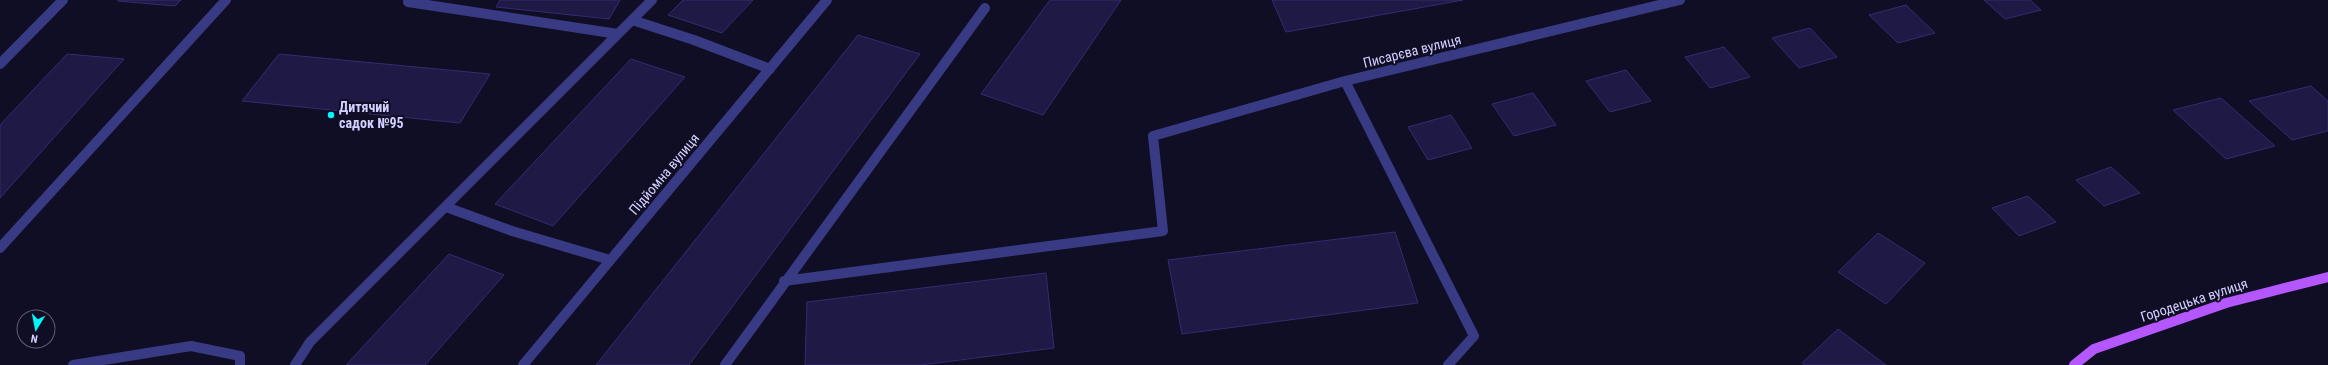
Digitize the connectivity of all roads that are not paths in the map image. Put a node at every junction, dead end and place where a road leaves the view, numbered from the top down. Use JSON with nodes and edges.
{"nodes":[{"id":1,"x":63,"y":0,"type":"edge"},
{"id":2,"x":226,"y":0,"type":"edge"},
{"id":3,"x":410,"y":0,"type":"edge"},
{"id":4,"x":652,"y":0,"type":"edge"},
{"id":5,"x":827,"y":0,"type":"edge"},
{"id":6,"x":1680,"y":0,"type":"edge"},
{"id":7,"x":985,"y":8,"type":"dead end"},
{"id":8,"x":632,"y":20,"type":"junction"},
{"id":9,"x":618,"y":34,"type":"junction"},
{"id":10,"x":0,"y":64,"type":"edge"},
{"id":11,"x":770,"y":69,"type":"junction"},
{"id":12,"x":1345,"y":81,"type":"junction"},
{"id":13,"x":446,"y":207,"type":"junction"},
{"id":14,"x":0,"y":248,"type":"edge"},
{"id":15,"x":610,"y":260,"type":"junction"},
{"id":16,"x":2328,"y":277,"type":"edge"},
{"id":17,"x":784,"y":281,"type":"junction"},
{"id":18,"x":73,"y":365,"type":"edge"},
{"id":19,"x":240,"y":365,"type":"edge"},
{"id":20,"x":295,"y":365,"type":"edge"},
{"id":21,"x":523,"y":365,"type":"edge"},
{"id":22,"x":725,"y":365,"type":"edge"},
{"id":23,"x":1448,"y":365,"type":"edge"},
{"id":24,"x":2074,"y":365,"type":"edge"}],
"edges":[{"from":1,"to":10,"type":"street"},
{"from":2,"to":14,"type":"street"},
{"from":3,"to":9,"type":"street"},
{"from":4,"to":8,"type":"street"},
{"from":5,"to":11,"type":"street","name":"Підйомна вулиця"},
{"from":6,"to":12,"type":"street","name":"Писарєва вулиця"},
{"from":7,"to":17,"type":"street"},
{"from":8,"to":9,"type":"street"},
{"from":8,"to":11,"type":"street"},
{"from":9,"to":13,"type":"street"},
{"from":11,"to":15,"type":"street","name":"Підйомна вулиця"},
{"from":12,"to":17,"type":"street","name":"Писарєва вулиця"},
{"from":12,"to":23,"type":"street"},
{"from":13,"to":15,"type":"street"},
{"from":13,"to":20,"type":"street"},
{"from":15,"to":21,"type":"street","name":"Підйомна вулиця"},
{"from":16,"to":24,"type":"main road","name":"Городецька вулиця"},
{"from":17,"to":22,"type":"street"},
{"from":18,"to":19,"type":"street"}]}
